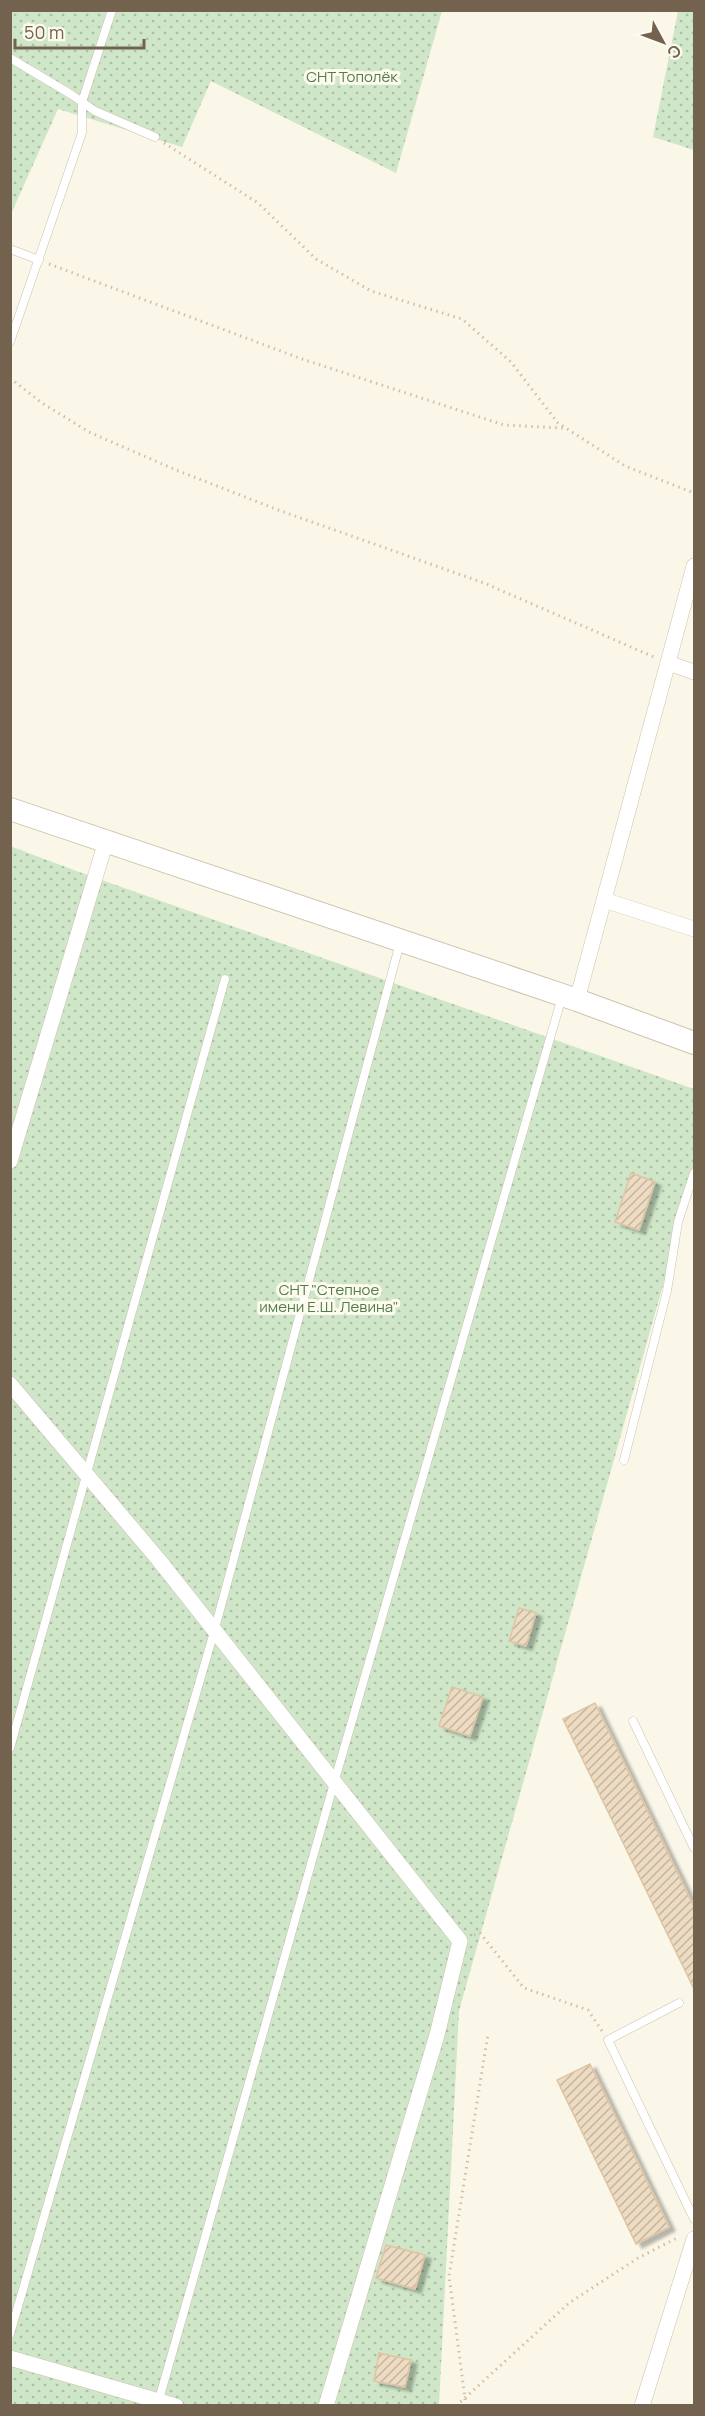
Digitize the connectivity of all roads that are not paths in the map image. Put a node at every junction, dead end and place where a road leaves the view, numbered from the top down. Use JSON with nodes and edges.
{"nodes":[{"id":1,"x":112,"y":10,"type":"edge"},
{"id":2,"x":10,"y":58,"type":"edge"},
{"id":3,"x":82,"y":102,"type":"junction"},
{"id":4,"x":155,"y":137,"type":"road end"},
{"id":5,"x":10,"y":249,"type":"edge"},
{"id":6,"x":39,"y":260,"type":"junction"},
{"id":7,"x":10,"y":342,"type":"edge"},
{"id":8,"x":694,"y":566,"type":"edge"},
{"id":9,"x":690,"y":601,"type":"edge"},
{"id":10,"x":668,"y":663,"type":"junction"},
{"id":11,"x":694,"y":672,"type":"edge"},
{"id":12,"x":10,"y":809,"type":"edge"},
{"id":13,"x":105,"y":841,"type":"junction"},
{"id":14,"x":604,"y":900,"type":"junction"},
{"id":15,"x":694,"y":929,"type":"edge"},
{"id":16,"x":401,"y":940,"type":"junction"},
{"id":17,"x":225,"y":979,"type":"dead end"},
{"id":18,"x":570,"y":998,"type":"junction"},
{"id":19,"x":694,"y":1043,"type":"edge"},
{"id":20,"x":10,"y":1161,"type":"edge"},
{"id":21,"x":694,"y":1173,"type":"edge"},
{"id":22,"x":10,"y":1384,"type":"edge"},
{"id":23,"x":624,"y":1460,"type":"dead end"},
{"id":24,"x":87,"y":1474,"type":"junction"},
{"id":25,"x":214,"y":1632,"type":"junction"},
{"id":26,"x":633,"y":1721,"type":"dead end"},
{"id":27,"x":10,"y":1748,"type":"edge"},
{"id":28,"x":334,"y":1783,"type":"junction"},
{"id":29,"x":694,"y":1848,"type":"edge"},
{"id":30,"x":679,"y":2003,"type":"dead end"},
{"id":31,"x":694,"y":2219,"type":"edge"},
{"id":32,"x":690,"y":2236,"type":"edge"},
{"id":33,"x":10,"y":2334,"type":"edge"},
{"id":34,"x":10,"y":2358,"type":"edge"},
{"id":35,"x":158,"y":2403,"type":"edge"},
{"id":36,"x":176,"y":2406,"type":"edge"},
{"id":37,"x":326,"y":2406,"type":"edge"},
{"id":38,"x":642,"y":2406,"type":"edge"}],
"edges":[{"from":1,"to":3,"type":"lane"},
{"from":2,"to":3,"type":"lane"},
{"from":3,"to":4,"type":"lane"},
{"from":3,"to":6,"type":"lane"},
{"from":5,"to":6,"type":"lane"},
{"from":6,"to":7,"type":"lane"},
{"from":8,"to":9,"type":"street"},
{"from":9,"to":10,"type":"street"},
{"from":10,"to":11,"type":"street"},
{"from":10,"to":14,"type":"street"},
{"from":12,"to":13,"type":"street"},
{"from":13,"to":16,"type":"street"},
{"from":13,"to":20,"type":"street"},
{"from":14,"to":15,"type":"street"},
{"from":14,"to":18,"type":"street"},
{"from":16,"to":18,"type":"street"},
{"from":16,"to":25,"type":"lane"},
{"from":17,"to":24,"type":"lane"},
{"from":18,"to":19,"type":"street"},
{"from":18,"to":28,"type":"lane"},
{"from":21,"to":23,"type":"lane"},
{"from":22,"to":24,"type":"street"},
{"from":24,"to":25,"type":"street"},
{"from":24,"to":27,"type":"lane"},
{"from":25,"to":28,"type":"street"},
{"from":25,"to":33,"type":"lane"},
{"from":26,"to":29,"type":"lane"},
{"from":28,"to":35,"type":"lane"},
{"from":28,"to":37,"type":"street"},
{"from":30,"to":31,"type":"lane"},
{"from":32,"to":38,"type":"street"},
{"from":34,"to":35,"type":"street"},
{"from":35,"to":36,"type":"street"}]}
